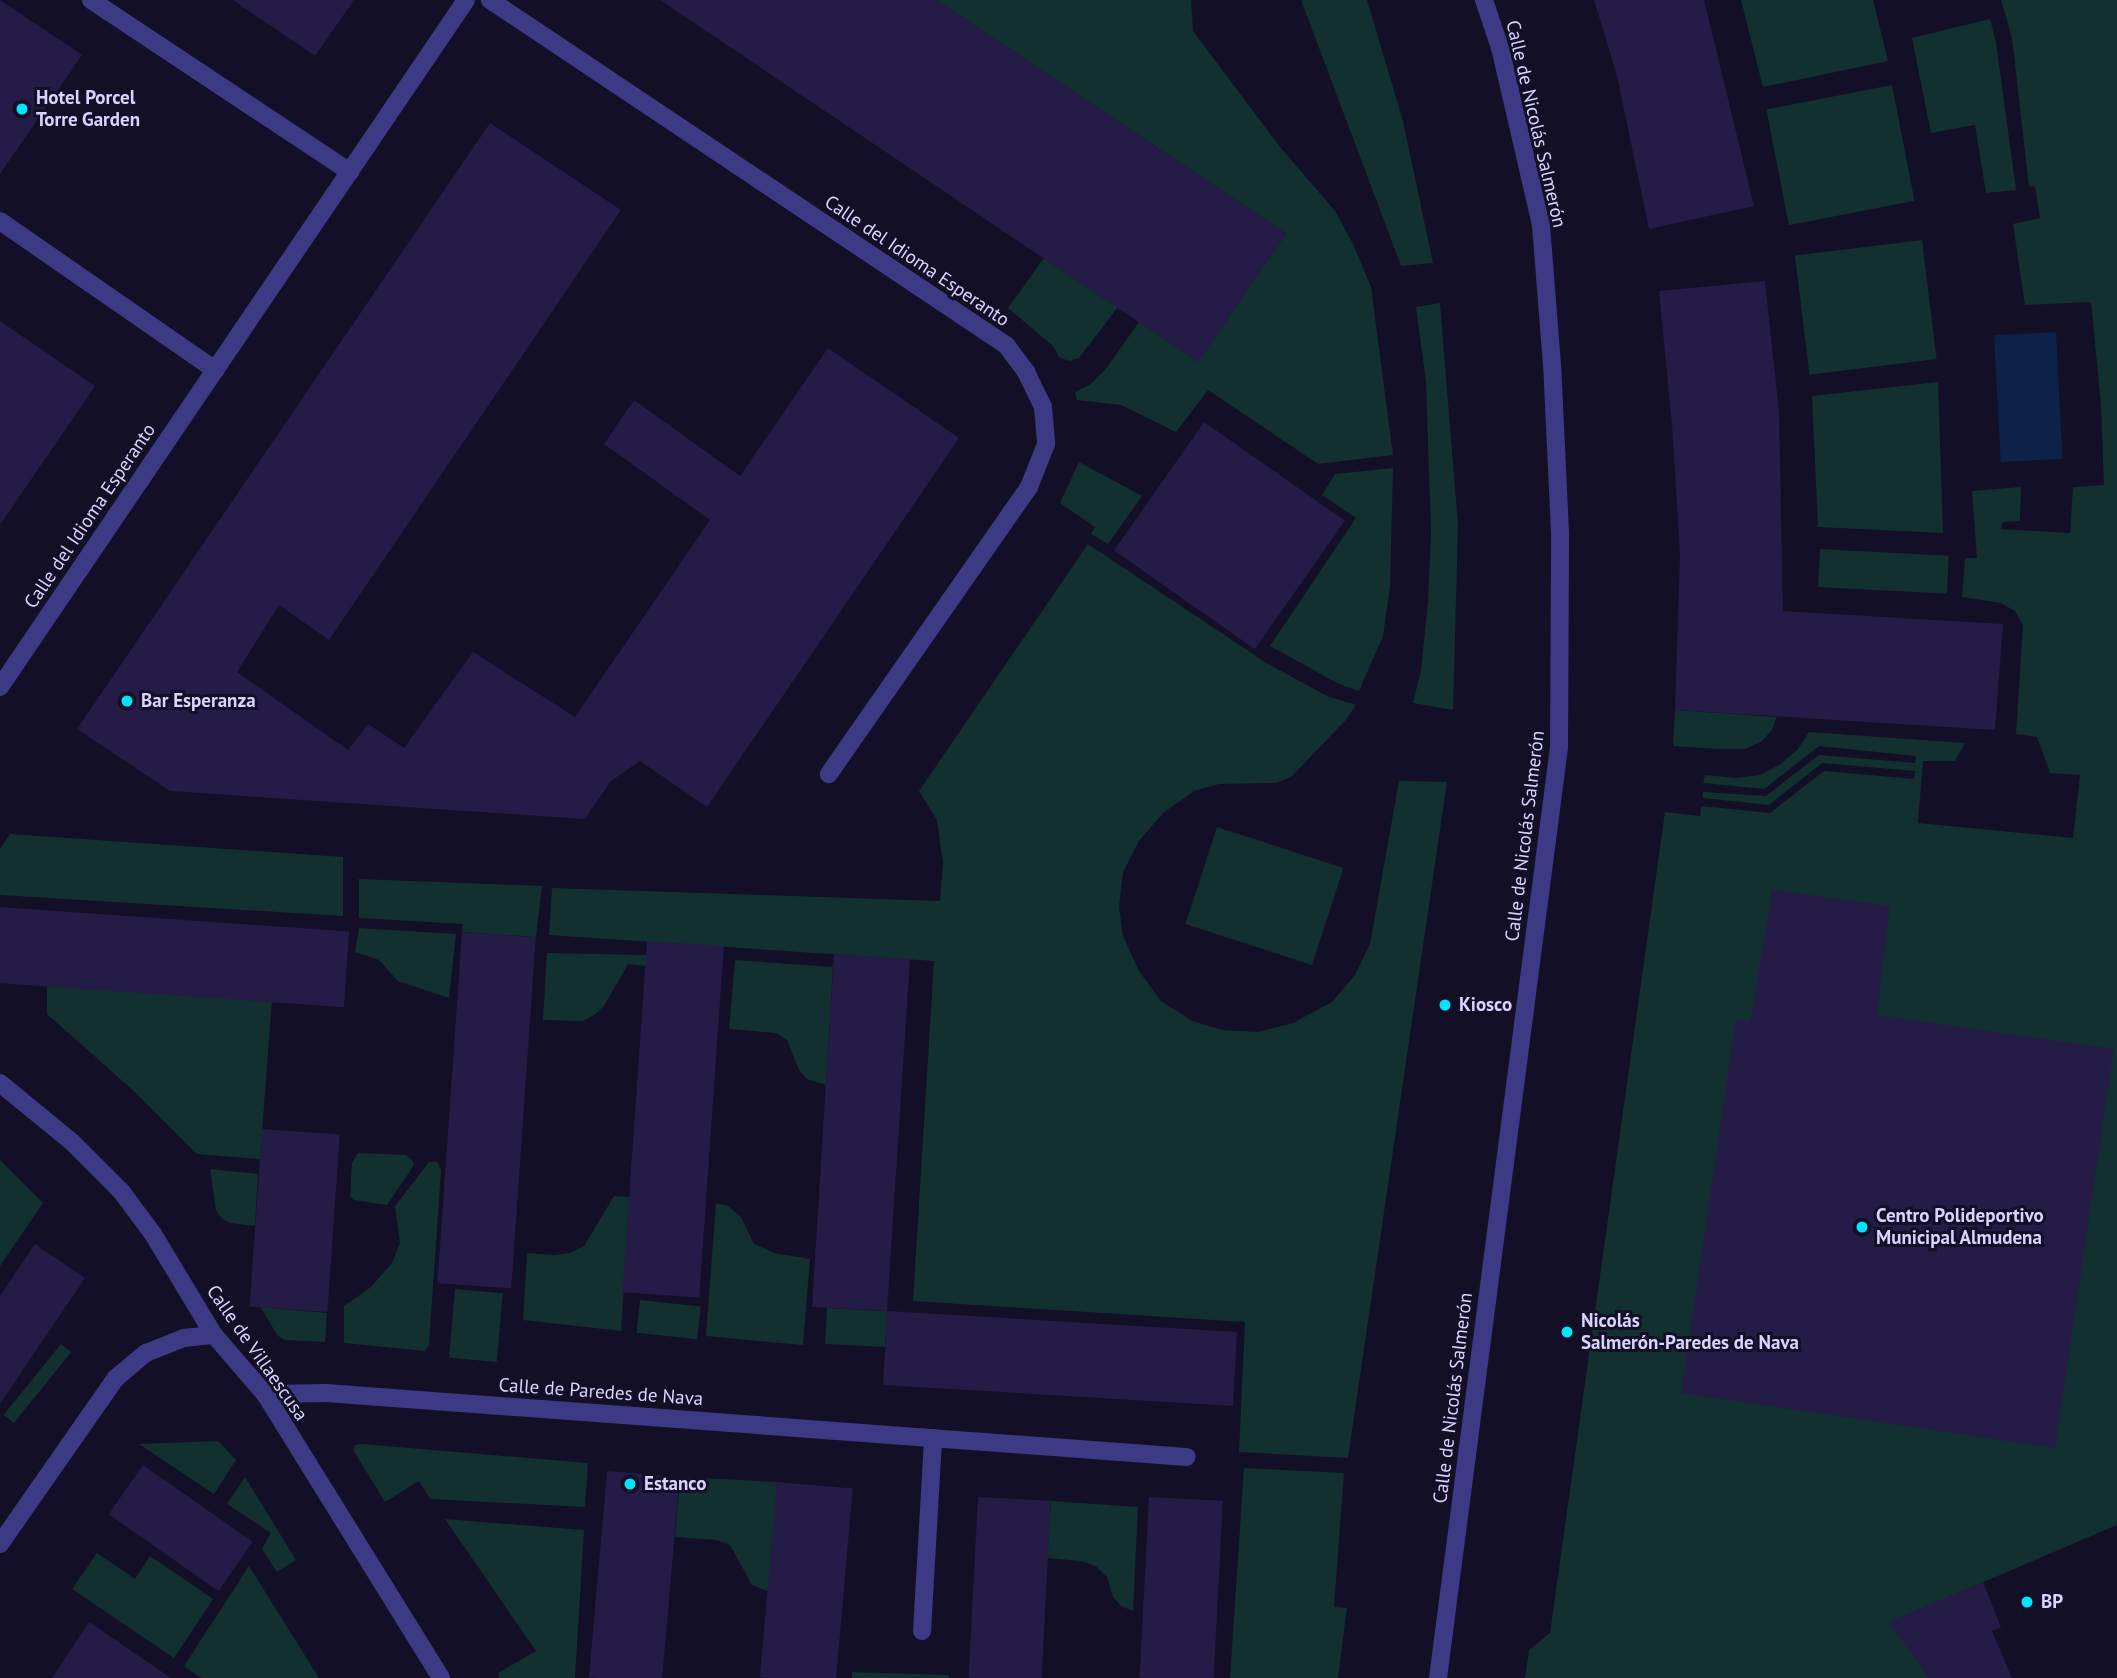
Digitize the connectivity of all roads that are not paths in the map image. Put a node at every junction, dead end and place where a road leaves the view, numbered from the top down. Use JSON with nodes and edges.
{"nodes":[{"id":1,"x":91,"y":0,"type":"edge"},
{"id":2,"x":466,"y":0,"type":"edge"},
{"id":3,"x":490,"y":0,"type":"edge"},
{"id":4,"x":1484,"y":0,"type":"edge"},
{"id":5,"x":350,"y":172,"type":"junction"},
{"id":6,"x":0,"y":221,"type":"edge"},
{"id":7,"x":215,"y":370,"type":"junction"},
{"id":8,"x":0,"y":687,"type":"edge"},
{"id":9,"x":829,"y":774,"type":"dead end"},
{"id":10,"x":0,"y":1083,"type":"edge"},
{"id":11,"x":214,"y":1335,"type":"junction"},
{"id":12,"x":265,"y":1394,"type":"junction"},
{"id":13,"x":933,"y":1438,"type":"junction"},
{"id":14,"x":1187,"y":1457,"type":"dead end"},
{"id":15,"x":0,"y":1545,"type":"edge"},
{"id":16,"x":922,"y":1630,"type":"dead end"},
{"id":17,"x":441,"y":1678,"type":"edge"},
{"id":18,"x":1438,"y":1678,"type":"edge"}],
"edges":[{"from":1,"to":5,"type":"street"},
{"from":2,"to":5,"type":"street","name":"Calle del Idioma Esperanto"},
{"from":3,"to":9,"type":"street","name":"Calle del Idioma Esperanto"},
{"from":4,"to":18,"type":"street","name":"Calle de Nicolás Salmerón"},
{"from":5,"to":7,"type":"street","name":"Calle del Idioma Esperanto"},
{"from":6,"to":7,"type":"street"},
{"from":7,"to":8,"type":"street","name":"Calle del Idioma Esperanto"},
{"from":10,"to":11,"type":"street","name":"Calle de Villaescusa"},
{"from":11,"to":12,"type":"street","name":"Calle de Villaescusa"},
{"from":11,"to":15,"type":"street"},
{"from":12,"to":13,"type":"street","name":"Calle de Paredes de Nava"},
{"from":12,"to":17,"type":"street","name":"Calle de Villaescusa"},
{"from":13,"to":14,"type":"street","name":"Calle de Paredes de Nava"},
{"from":13,"to":16,"type":"street"}]}
